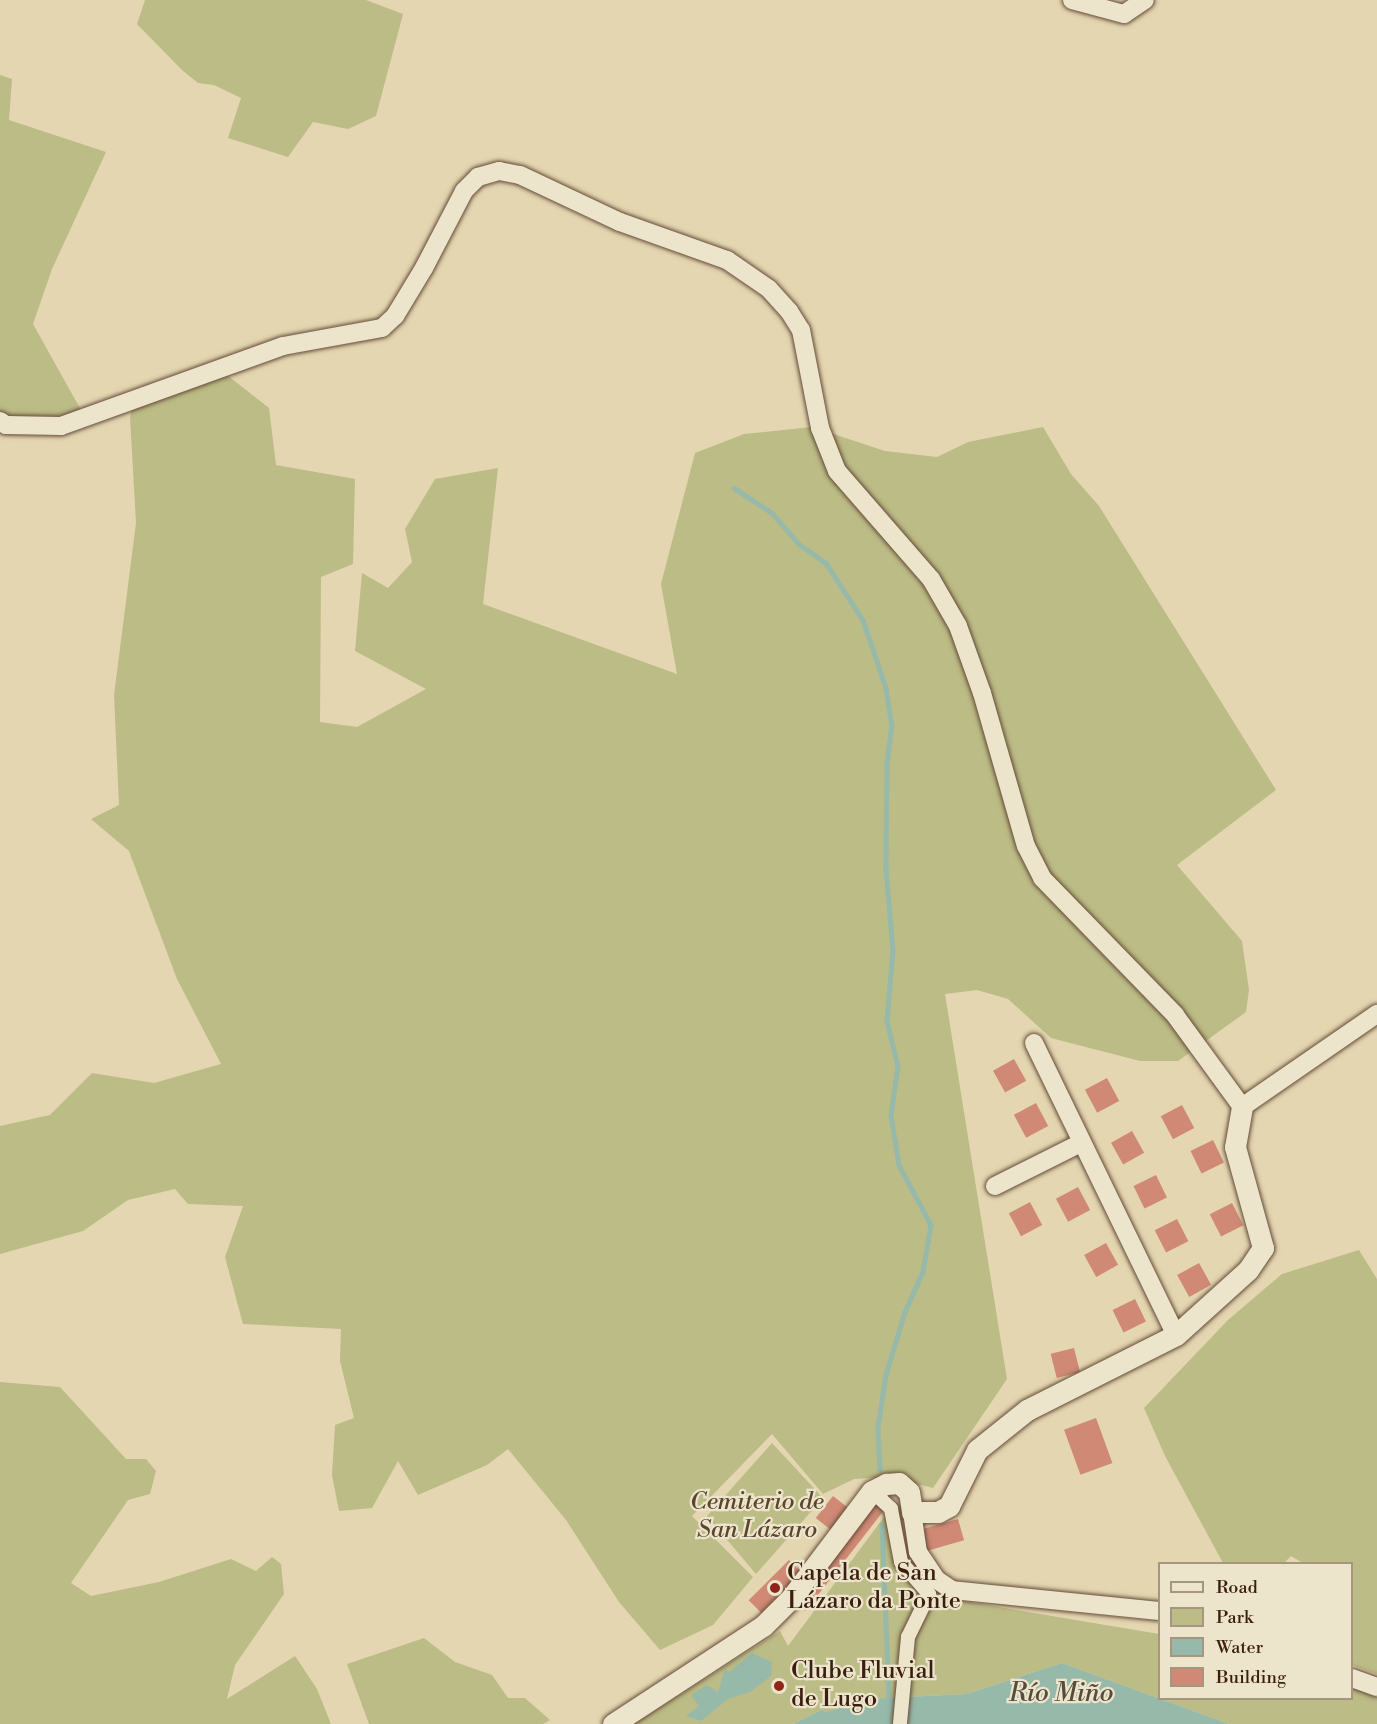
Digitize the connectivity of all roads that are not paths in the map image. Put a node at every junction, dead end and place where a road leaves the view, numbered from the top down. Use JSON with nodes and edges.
{"nodes":[{"id":1,"x":1072,"y":0,"type":"edge"},
{"id":2,"x":1145,"y":0,"type":"edge"},
{"id":3,"x":0,"y":421,"type":"edge"},
{"id":4,"x":1377,"y":1014,"type":"edge"},
{"id":5,"x":1034,"y":1043,"type":"dead end"},
{"id":6,"x":1242,"y":1107,"type":"junction"},
{"id":7,"x":1081,"y":1143,"type":"junction"},
{"id":8,"x":995,"y":1186,"type":"dead end"},
{"id":9,"x":1176,"y":1335,"type":"junction"},
{"id":10,"x":872,"y":1491,"type":"junction"},
{"id":11,"x":912,"y":1512,"type":"junction"},
{"id":12,"x":1158,"y":1611,"type":"edge"},
{"id":13,"x":1353,"y":1678,"type":"edge"},
{"id":14,"x":1377,"y":1687,"type":"edge"},
{"id":15,"x":613,"y":1724,"type":"edge"},
{"id":16,"x":900,"y":1724,"type":"edge"}],
"edges":[{"from":1,"to":2,"type":"street"},
{"from":3,"to":6,"type":"street"},
{"from":4,"to":6,"type":"street"},
{"from":5,"to":7,"type":"street"},
{"from":6,"to":9,"type":"street"},
{"from":7,"to":8,"type":"street"},
{"from":7,"to":9,"type":"street"},
{"from":9,"to":11,"type":"street"},
{"from":10,"to":11,"type":"street"},
{"from":10,"to":15,"type":"street"},
{"from":10,"to":16,"type":"street"},
{"from":11,"to":12,"type":"street"},
{"from":13,"to":14,"type":"street"}]}
